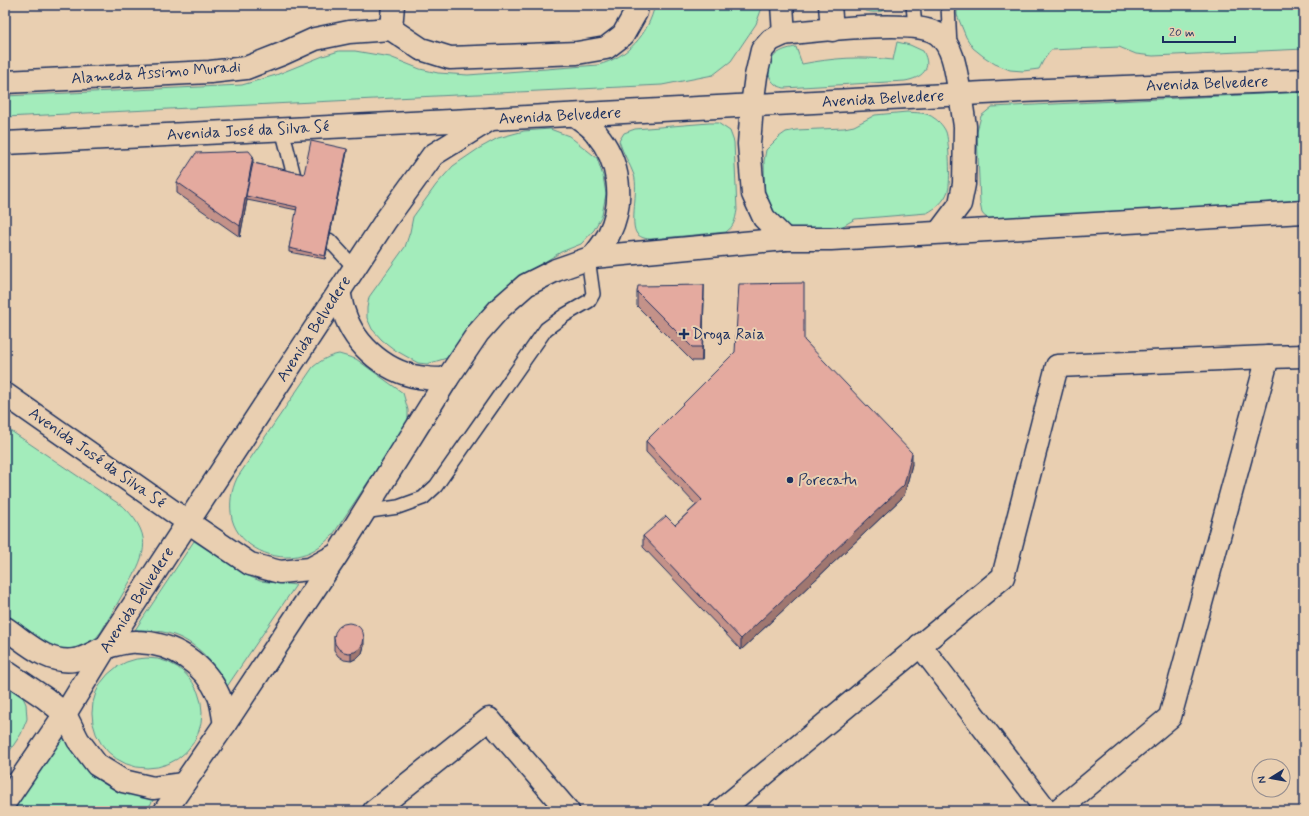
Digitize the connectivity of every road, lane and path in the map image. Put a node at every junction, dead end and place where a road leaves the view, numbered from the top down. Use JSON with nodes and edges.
{"nodes":[{"id":1,"x":393,"y":5,"type":"edge"},
{"id":2,"x":637,"y":5,"type":"edge"},
{"id":3,"x":782,"y":5,"type":"edge"},
{"id":4,"x":830,"y":5,"type":"edge"},
{"id":5,"x":913,"y":5,"type":"edge"},
{"id":6,"x":948,"y":5,"type":"edge"},
{"id":7,"x":915,"y":27,"type":"junction"},
{"id":8,"x":391,"y":29,"type":"junction"},
{"id":9,"x":832,"y":30,"type":"junction"},
{"id":10,"x":784,"y":34,"type":"junction"},
{"id":11,"x":950,"y":51,"type":"junction"},
{"id":12,"x":1304,"y":80,"type":"edge"},
{"id":13,"x":5,"y":82,"type":"edge"},
{"id":14,"x":960,"y":94,"type":"junction"},
{"id":15,"x":752,"y":106,"type":"junction"},
{"id":16,"x":575,"y":115,"type":"junction"},
{"id":17,"x":491,"y":119,"type":"junction"},
{"id":18,"x":282,"y":129,"type":"junction"},
{"id":19,"x":5,"y":143,"type":"edge"},
{"id":20,"x":294,"y":176,"type":"edge"},
{"id":21,"x":1304,"y":212,"type":"edge"},
{"id":22,"x":939,"y":232,"type":"junction"},
{"id":23,"x":785,"y":239,"type":"junction"},
{"id":24,"x":329,"y":240,"type":"edge"},
{"id":25,"x":590,"y":258,"type":"junction"},
{"id":26,"x":354,"y":267,"type":"junction"},
{"id":27,"x":339,"y":291,"type":"junction"},
{"id":28,"x":1304,"y":356,"type":"edge"},
{"id":29,"x":1268,"y":357,"type":"junction"},
{"id":30,"x":447,"y":379,"type":"junction"},
{"id":31,"x":5,"y":394,"type":"edge"},
{"id":32,"x":363,"y":512,"type":"junction"},
{"id":33,"x":188,"y":522,"type":"junction"},
{"id":34,"x":337,"y":554,"type":"junction"},
{"id":35,"x":5,"y":628,"type":"edge"},
{"id":36,"x":920,"y":645,"type":"junction"},
{"id":37,"x":106,"y":647,"type":"junction"},
{"id":38,"x":5,"y":671,"type":"edge"},
{"id":39,"x":65,"y":714,"type":"junction"},
{"id":40,"x":225,"y":724,"type":"junction"},
{"id":41,"x":183,"y":784,"type":"junction"},
{"id":42,"x":5,"y":802,"type":"edge"},
{"id":43,"x":165,"y":811,"type":"edge"},
{"id":44,"x":374,"y":811,"type":"edge"},
{"id":45,"x":568,"y":811,"type":"edge"},
{"id":46,"x":720,"y":811,"type":"edge"},
{"id":47,"x":1047,"y":811,"type":"edge"},
{"id":48,"x":1057,"y":811,"type":"edge"}],
"edges":[{"from":1,"to":8,"type":"main road"},
{"from":2,"to":8,"type":"main road"},
{"from":3,"to":10,"type":"main road"},
{"from":4,"to":9,"type":"main road"},
{"from":5,"to":7,"type":"lane"},
{"from":6,"to":11,"type":"lane"},
{"from":7,"to":9,"type":"main road"},
{"from":7,"to":11,"type":"main road"},
{"from":8,"to":13,"type":"main road","name":"Alameda Assimo Muradi"},
{"from":9,"to":10,"type":"main road"},
{"from":10,"to":15,"type":"main road"},
{"from":11,"to":14,"type":"main road"},
{"from":12,"to":14,"type":"main road","name":"Avenida Belvedere"},
{"from":14,"to":15,"type":"main road","name":"Avenida Belvedere"},
{"from":14,"to":22,"type":"main road"},
{"from":15,"to":16,"type":"main road","name":"Avenida Belvedere"},
{"from":15,"to":23,"type":"main road"},
{"from":16,"to":17,"type":"main road","name":"Avenida Belvedere"},
{"from":16,"to":25,"type":"main road"},
{"from":17,"to":18,"type":"main road","name":"Avenida José da Silva Sé"},
{"from":17,"to":26,"type":"main road","name":"Avenida Belvedere"},
{"from":18,"to":19,"type":"main road","name":"Avenida José da Silva Sé"},
{"from":18,"to":20,"type":"lane"},
{"from":21,"to":22,"type":"main road"},
{"from":22,"to":23,"type":"main road"},
{"from":23,"to":25,"type":"main road"},
{"from":24,"to":26,"type":"lane"},
{"from":25,"to":30,"type":"main road"},
{"from":25,"to":32,"type":"lane"},
{"from":26,"to":27,"type":"main road","name":"Avenida Belvedere"},
{"from":27,"to":30,"type":"main road"},
{"from":27,"to":33,"type":"main road","name":"Avenida Belvedere"},
{"from":28,"to":29,"type":"main road"},
{"from":29,"to":36,"type":"main road"},
{"from":29,"to":48,"type":"main road"},
{"from":30,"to":32,"type":"main road"},
{"from":31,"to":33,"type":"main road","name":"Avenida José da Silva Sé"},
{"from":32,"to":34,"type":"main road"},
{"from":33,"to":34,"type":"main road","name":"Avenida José da Silva Sé"},
{"from":33,"to":37,"type":"main road","name":"Avenida Belvedere"},
{"from":34,"to":40,"type":"main road"},
{"from":35,"to":37,"type":"main road"},
{"from":36,"to":46,"type":"main road"},
{"from":36,"to":47,"type":"main road"},
{"from":37,"to":39,"type":"main road","name":"Avenida Belvedere"},
{"from":37,"to":40,"type":"main road"},
{"from":38,"to":39,"type":"main road"},
{"from":39,"to":41,"type":"main road"},
{"from":39,"to":42,"type":"main road","name":"Avenida Belvedere"},
{"from":40,"to":41,"type":"main road"},
{"from":41,"to":43,"type":"main road"},
{"from":44,"to":45,"type":"main road"}]}
